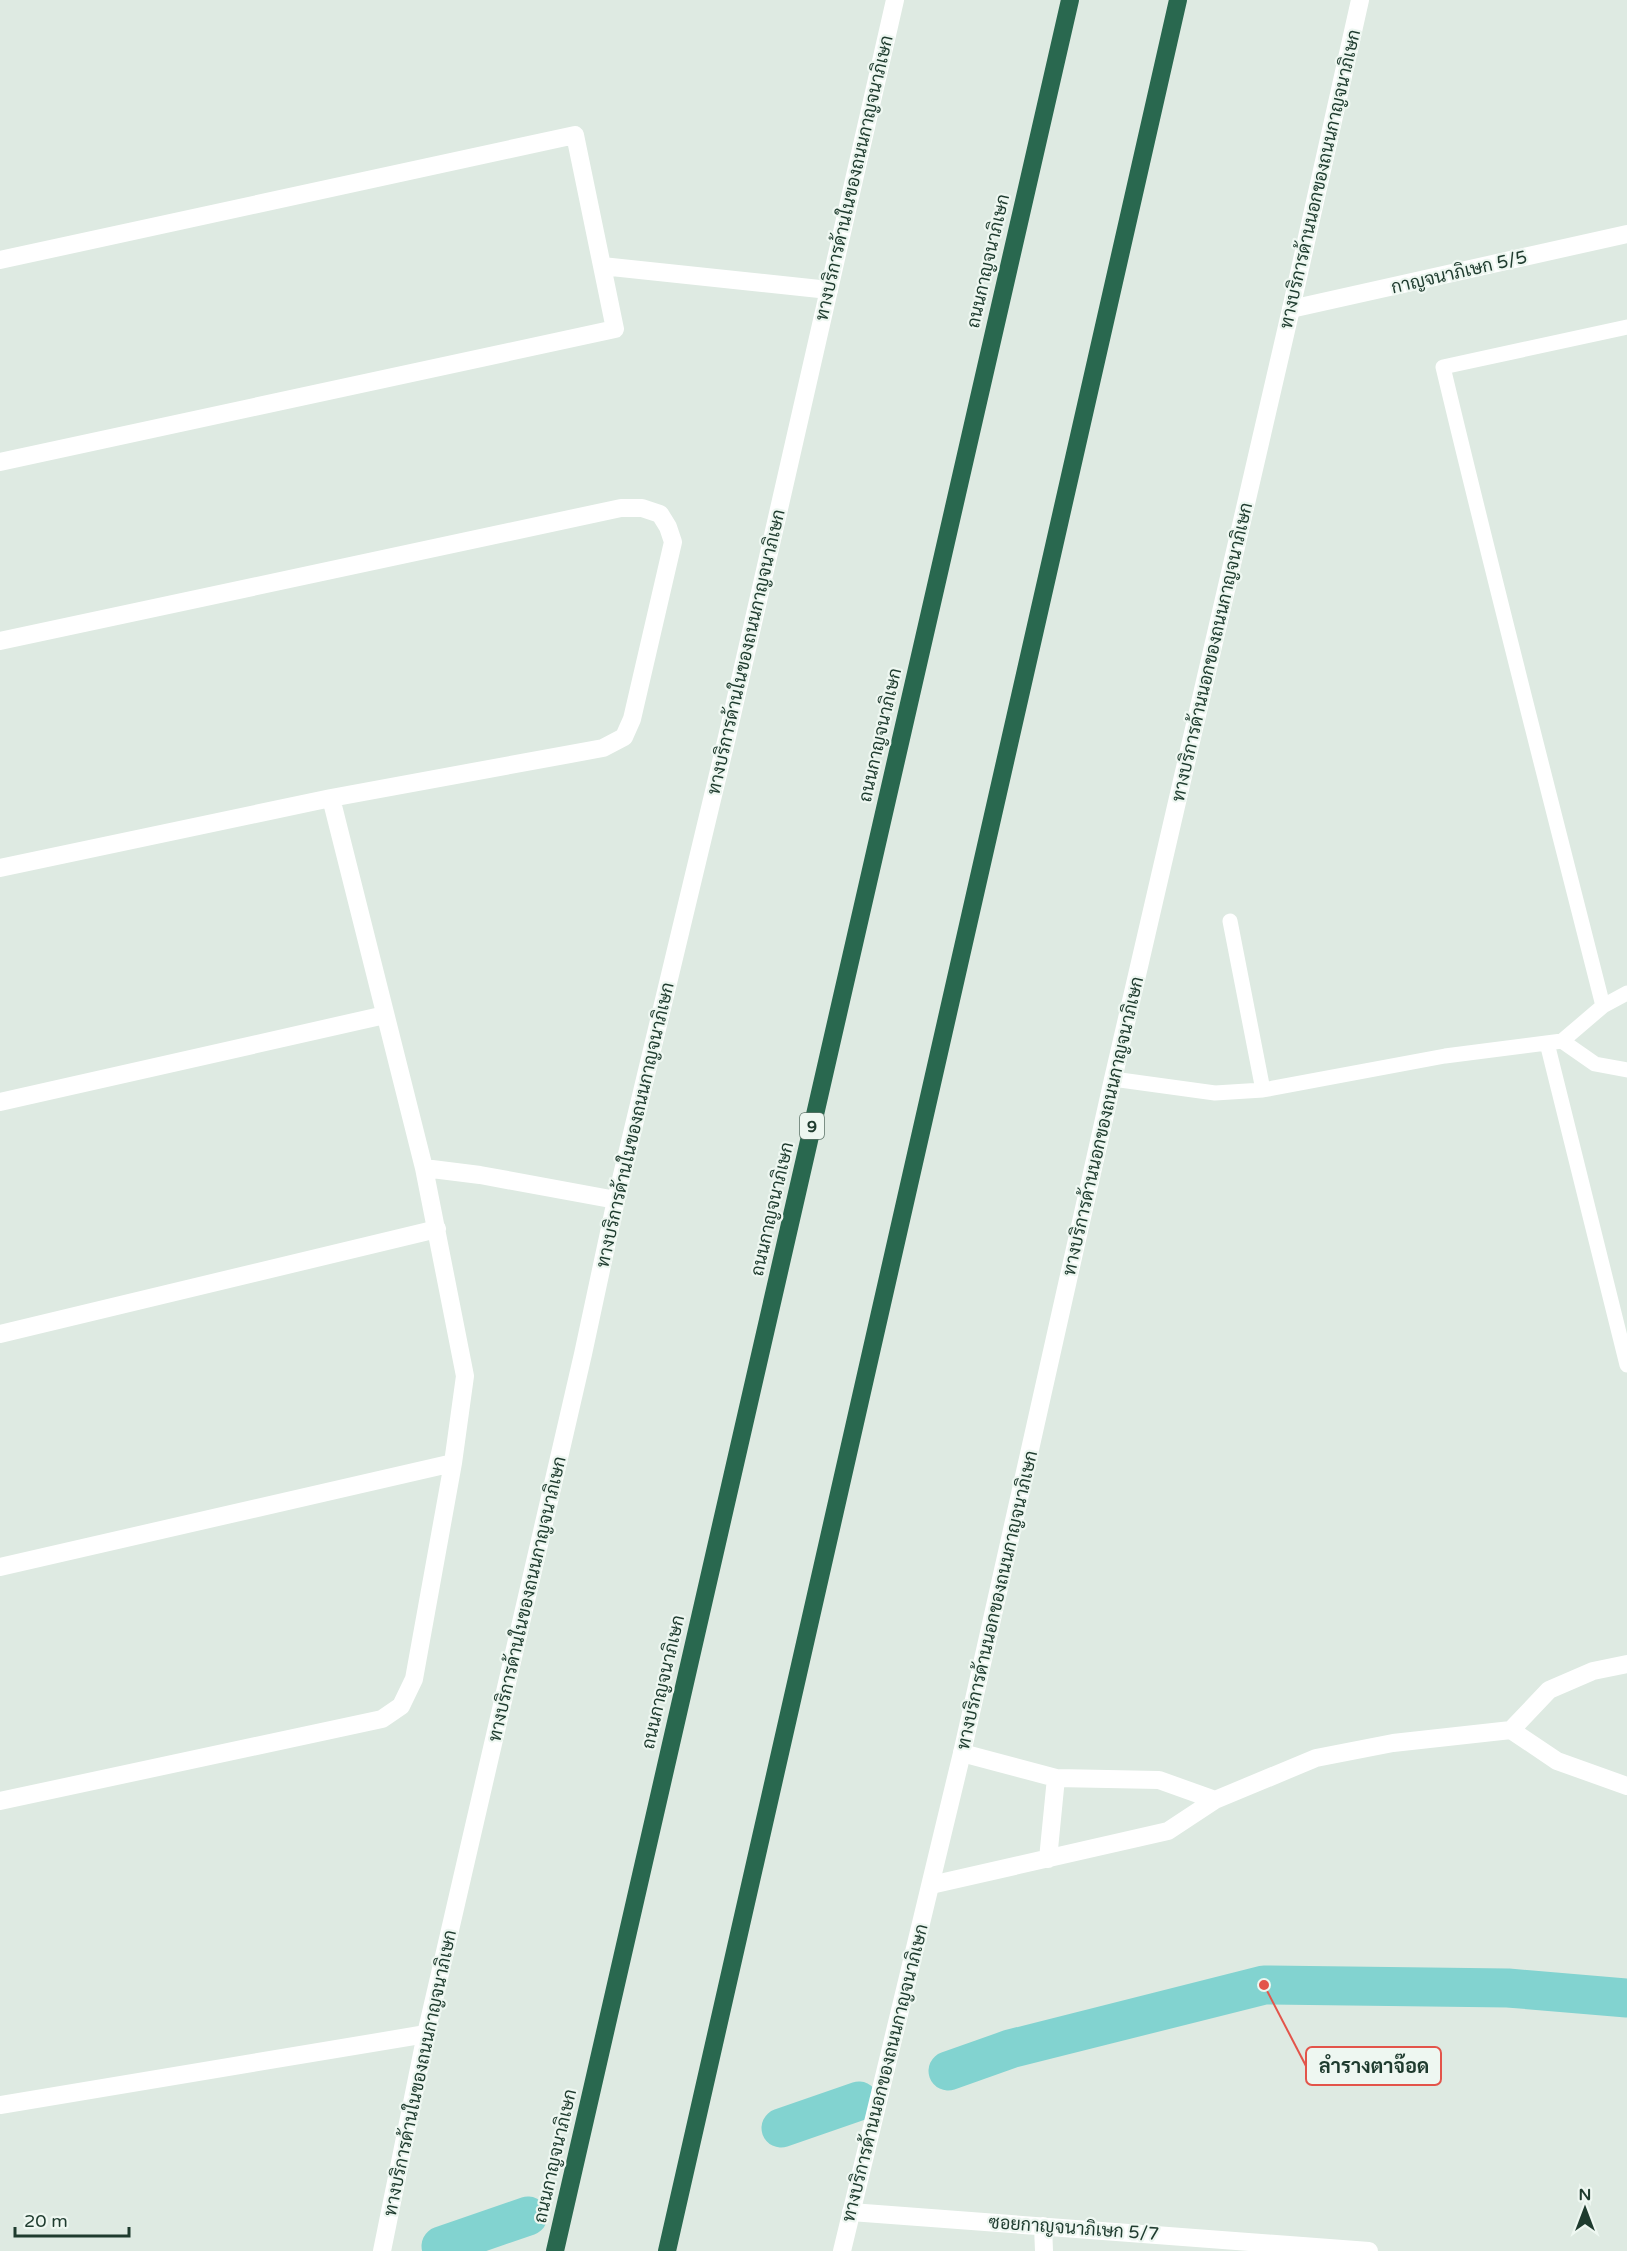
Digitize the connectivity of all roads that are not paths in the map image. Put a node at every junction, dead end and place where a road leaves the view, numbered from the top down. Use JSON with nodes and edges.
{"nodes":[{"id":1,"x":895,"y":0,"type":"edge"},
{"id":2,"x":1070,"y":0,"type":"edge"},
{"id":3,"x":1178,"y":0,"type":"edge"},
{"id":4,"x":1360,"y":0,"type":"edge"},
{"id":5,"x":1627,"y":234,"type":"edge"},
{"id":6,"x":0,"y":260,"type":"edge"},
{"id":7,"x":602,"y":266,"type":"junction"},
{"id":8,"x":829,"y":290,"type":"junction"},
{"id":9,"x":1292,"y":309,"type":"junction"},
{"id":10,"x":1627,"y":327,"type":"edge"},
{"id":11,"x":0,"y":462,"type":"edge"},
{"id":12,"x":0,"y":641,"type":"edge"},
{"id":13,"x":331,"y":798,"type":"junction"},
{"id":14,"x":0,"y":868,"type":"edge"},
{"id":15,"x":1230,"y":921,"type":"dead end"},
{"id":16,"x":1627,"y":993,"type":"edge"},
{"id":17,"x":1603,"y":1006,"type":"junction"},
{"id":18,"x":385,"y":1015,"type":"junction"},
{"id":19,"x":1555,"y":1042,"type":"junction"},
{"id":20,"x":1627,"y":1070,"type":"edge"},
{"id":21,"x":1113,"y":1079,"type":"junction"},
{"id":22,"x":1263,"y":1090,"type":"junction"},
{"id":23,"x":0,"y":1102,"type":"edge"},
{"id":24,"x":424,"y":1168,"type":"junction"},
{"id":25,"x":616,"y":1200,"type":"junction"},
{"id":26,"x":437,"y":1229,"type":"junction"},
{"id":27,"x":0,"y":1334,"type":"edge"},
{"id":28,"x":1627,"y":1365,"type":"edge"},
{"id":29,"x":453,"y":1463,"type":"junction"},
{"id":30,"x":0,"y":1567,"type":"edge"},
{"id":31,"x":1627,"y":1664,"type":"edge"},
{"id":32,"x":1511,"y":1730,"type":"junction"},
{"id":33,"x":962,"y":1753,"type":"junction"},
{"id":34,"x":1056,"y":1778,"type":"junction"},
{"id":35,"x":1627,"y":1786,"type":"edge"},
{"id":36,"x":1215,"y":1800,"type":"junction"},
{"id":37,"x":0,"y":1801,"type":"edge"},
{"id":38,"x":1048,"y":1859,"type":"junction"},
{"id":39,"x":931,"y":1885,"type":"junction"},
{"id":40,"x":426,"y":2034,"type":"junction"},
{"id":41,"x":0,"y":2105,"type":"edge"},
{"id":42,"x":851,"y":2212,"type":"junction"},
{"id":43,"x":1043,"y":2226,"type":"junction"},
{"id":44,"x":382,"y":2251,"type":"edge"},
{"id":45,"x":555,"y":2251,"type":"edge"},
{"id":46,"x":667,"y":2251,"type":"edge"},
{"id":47,"x":842,"y":2251,"type":"edge"},
{"id":48,"x":1044,"y":2251,"type":"edge"},
{"id":49,"x":1369,"y":2251,"type":"edge"}],
"edges":[{"from":1,"to":8,"type":"street","name":"ทางบริการด้านในของถนนกาญจนาภิเษก"},
{"from":2,"to":45,"type":"highway","name":"ถนนกาญจนาภิเษก","number":"9"},
{"from":3,"to":46,"type":"highway"},
{"from":4,"to":9,"type":"street","name":"ทางบริการด้านนอกของถนนกาญจนาภิเษก"},
{"from":5,"to":9,"type":"street","name":"กาญจนาภิเษก 5/5"},
{"from":6,"to":7,"type":"street"},
{"from":7,"to":8,"type":"street"},
{"from":7,"to":11,"type":"street"},
{"from":8,"to":25,"type":"street","name":"ทางบริการด้านในของถนนกาญจนาภิเษก"},
{"from":9,"to":21,"type":"street","name":"ทางบริการด้านนอกของถนนกาญจนาภิเษก"},
{"from":10,"to":17,"type":"lane"},
{"from":12,"to":13,"type":"street"},
{"from":13,"to":14,"type":"street"},
{"from":13,"to":18,"type":"street"},
{"from":15,"to":22,"type":"lane"},
{"from":16,"to":17,"type":"lane"},
{"from":17,"to":19,"type":"lane"},
{"from":18,"to":23,"type":"street"},
{"from":18,"to":24,"type":"street"},
{"from":19,"to":20,"type":"lane"},
{"from":19,"to":22,"type":"lane"},
{"from":19,"to":28,"type":"lane"},
{"from":21,"to":22,"type":"lane"},
{"from":21,"to":33,"type":"street","name":"ทางบริการด้านนอกของถนนกาญจนาภิเษก"},
{"from":24,"to":25,"type":"street"},
{"from":24,"to":26,"type":"street"},
{"from":25,"to":40,"type":"street","name":"ทางบริการด้านในของถนนกาญจนาภิเษก"},
{"from":26,"to":27,"type":"street"},
{"from":26,"to":29,"type":"street"},
{"from":29,"to":30,"type":"street"},
{"from":29,"to":37,"type":"street"},
{"from":31,"to":32,"type":"street"},
{"from":32,"to":35,"type":"street"},
{"from":32,"to":36,"type":"street"},
{"from":33,"to":34,"type":"street"},
{"from":33,"to":39,"type":"street","name":"ทางบริการด้านนอกของถนนกาญจนาภิเษก"},
{"from":34,"to":36,"type":"street"},
{"from":34,"to":38,"type":"street"},
{"from":36,"to":38,"type":"street"},
{"from":38,"to":39,"type":"street"},
{"from":39,"to":42,"type":"street","name":"ทางบริการด้านนอกของถนนกาญจนาภิเษก"},
{"from":40,"to":41,"type":"street"},
{"from":40,"to":44,"type":"street","name":"ทางบริการด้านในของถนนกาญจนาภิเษก"},
{"from":42,"to":43,"type":"street","name":"ซอยกาญจนาภิเษก 5/7"},
{"from":42,"to":47,"type":"street","name":"ทางบริการด้านนอกของถนนกาญจนาภิเษก"},
{"from":43,"to":48,"type":"street"},
{"from":43,"to":49,"type":"street","name":"ซอยกาญจนาภิเษก 5/7"}]}
